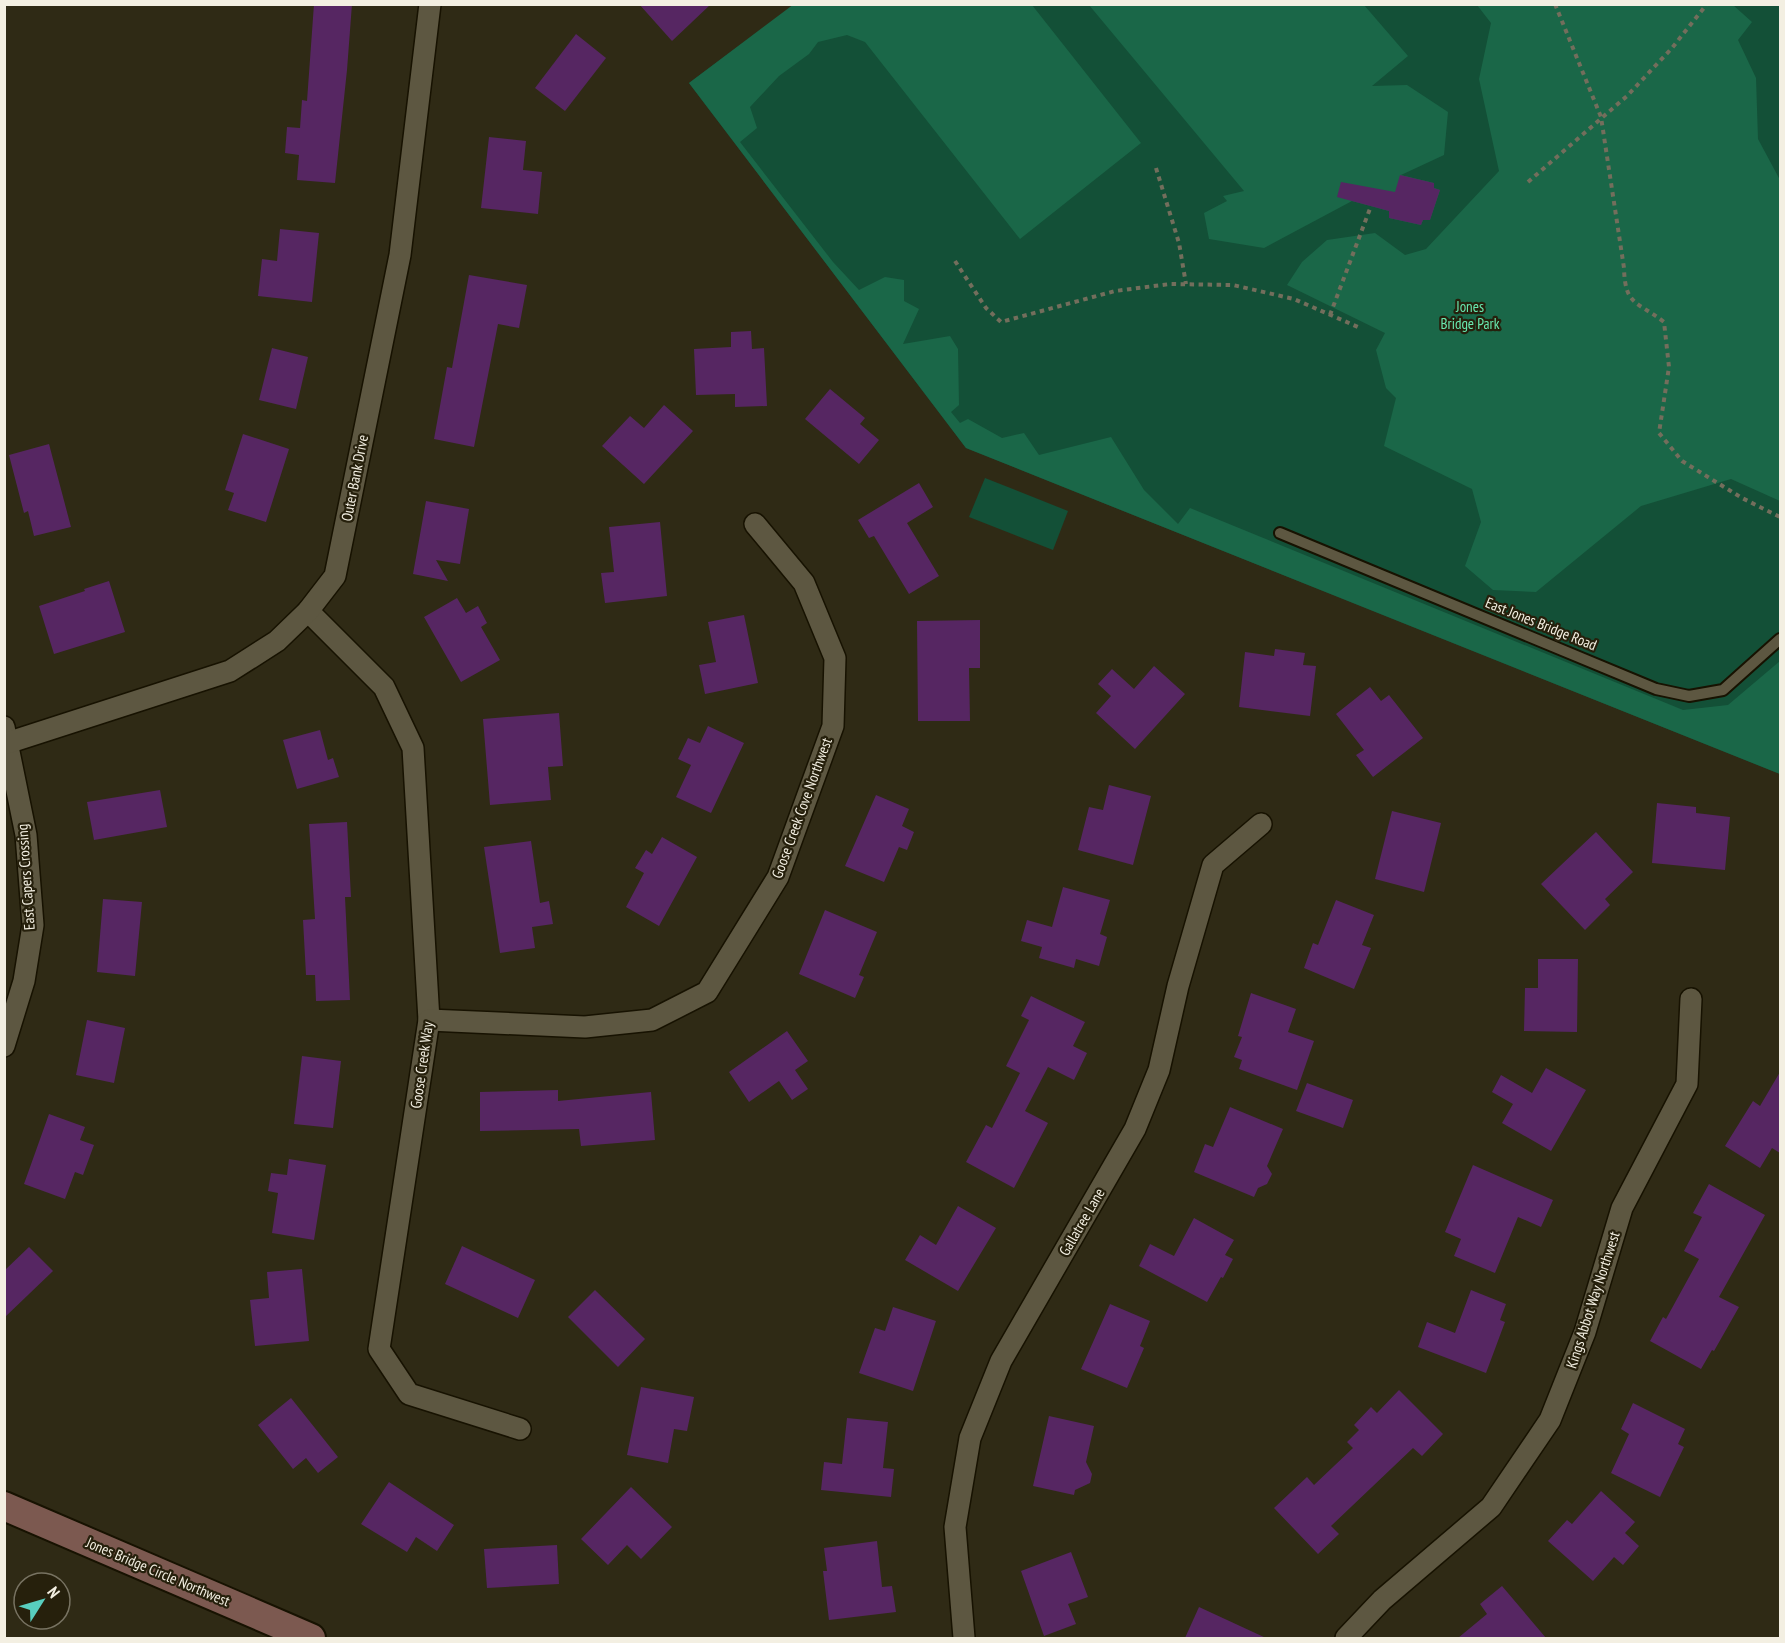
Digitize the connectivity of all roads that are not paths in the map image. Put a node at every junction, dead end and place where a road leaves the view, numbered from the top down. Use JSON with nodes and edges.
{"nodes":[{"id":1,"x":430,"y":4,"type":"edge"},
{"id":2,"x":755,"y":524,"type":"dead end"},
{"id":3,"x":1280,"y":533,"type":"dead end"},
{"id":4,"x":308,"y":611,"type":"junction"},
{"id":5,"x":1780,"y":639,"type":"edge"},
{"id":6,"x":6,"y":738,"type":"edge"},
{"id":7,"x":1261,"y":824,"type":"dead end"},
{"id":8,"x":1691,"y":999,"type":"dead end"},
{"id":9,"x":429,"y":1020,"type":"junction"},
{"id":10,"x":4,"y":1046,"type":"edge"},
{"id":11,"x":520,"y":1430,"type":"dead end"},
{"id":12,"x":4,"y":1506,"type":"edge"},
{"id":13,"x":311,"y":1638,"type":"edge"},
{"id":14,"x":964,"y":1638,"type":"edge"},
{"id":15,"x":1346,"y":1638,"type":"edge"}],
"edges":[{"from":1,"to":4,"type":"street","name":"Outer Bank Drive"},
{"from":2,"to":9,"type":"street","name":"Goose Creek Cove Northwest"},
{"from":3,"to":5,"type":"lane","name":"East Jones Bridge Road"},
{"from":4,"to":6,"type":"street","name":"Outer Bank Drive"},
{"from":4,"to":9,"type":"street","name":"Goose Creek Way"},
{"from":6,"to":10,"type":"street","name":"East Capers Crossing"},
{"from":7,"to":14,"type":"street","name":"Gallatree Lane"},
{"from":8,"to":15,"type":"street","name":"Kings Abbot Way Northwest"},
{"from":9,"to":11,"type":"street","name":"Goose Creek Way"},
{"from":12,"to":13,"type":"street","name":"Jones Bridge Circle Northwest"}]}
